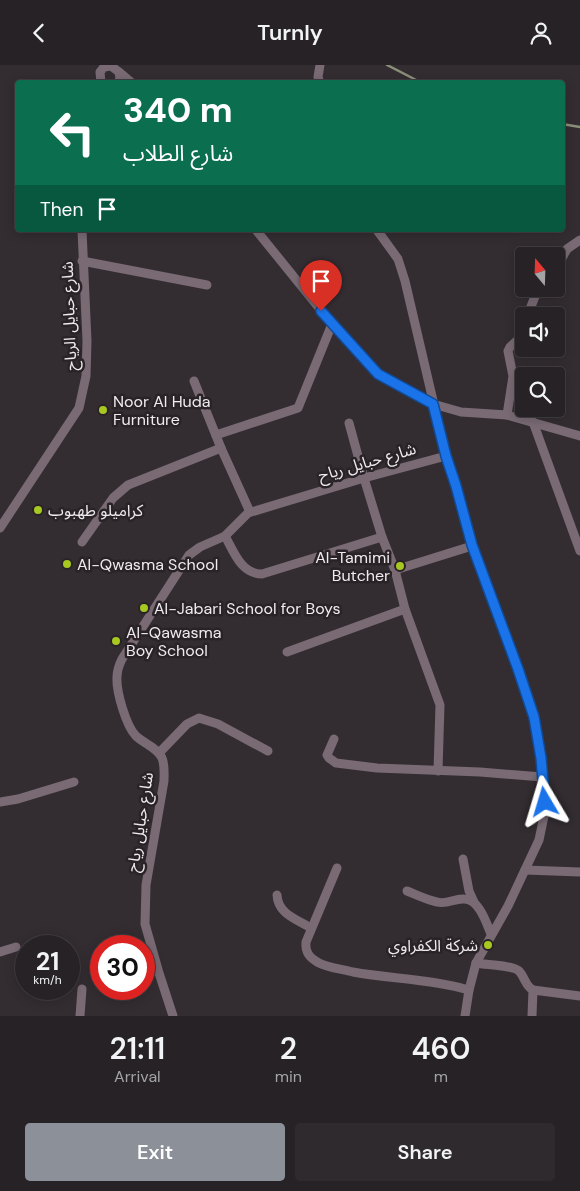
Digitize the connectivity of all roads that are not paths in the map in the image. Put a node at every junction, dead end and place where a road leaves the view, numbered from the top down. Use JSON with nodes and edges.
{"nodes":[{"id":1,"x":95,"y":65,"type":"edge"},
{"id":2,"x":320,"y":65,"type":"edge"},
{"id":3,"x":115,"y":68,"type":"edge"},
{"id":4,"x":100,"y":80,"type":"edge"},
{"id":5,"x":119,"y":80,"type":"edge"},
{"id":6,"x":129,"y":80,"type":"edge"},
{"id":7,"x":319,"y":80,"type":"edge"},
{"id":8,"x":82,"y":232,"type":"edge"},
{"id":9,"x":258,"y":232,"type":"edge"},
{"id":10,"x":378,"y":232,"type":"edge"},
{"id":11,"x":580,"y":240,"type":"edge"},
{"id":12,"x":565,"y":253,"type":"edge"},
{"id":13,"x":82,"y":261,"type":"junction"},
{"id":14,"x":206,"y":285,"type":"dead end"},
{"id":15,"x":332,"y":324,"type":"junction"},
{"id":16,"x":515,"y":342,"type":"edge"},
{"id":17,"x":194,"y":381,"type":"dead end"},
{"id":18,"x":433,"y":404,"type":"junction"},
{"id":19,"x":508,"y":415,"type":"junction"},
{"id":20,"x":533,"y":422,"type":"junction"},
{"id":21,"x":348,"y":423,"type":"dead end"},
{"id":22,"x":216,"y":435,"type":"junction"},
{"id":23,"x":580,"y":436,"type":"edge"},
{"id":24,"x":221,"y":449,"type":"junction"},
{"id":25,"x":446,"y":456,"type":"junction"},
{"id":26,"x":364,"y":478,"type":"junction"},
{"id":27,"x":250,"y":512,"type":"junction"},
{"id":28,"x":0,"y":528,"type":"edge"},
{"id":29,"x":225,"y":536,"type":"junction"},
{"id":30,"x":382,"y":537,"type":"junction"},
{"id":31,"x":82,"y":541,"type":"dead end"},
{"id":32,"x":472,"y":545,"type":"junction"},
{"id":33,"x":580,"y":551,"type":"edge"},
{"id":34,"x":395,"y":570,"type":"junction"},
{"id":35,"x":405,"y":609,"type":"junction"},
{"id":36,"x":287,"y":652,"type":"dead end"},
{"id":37,"x":334,"y":739,"type":"dead end"},
{"id":38,"x":268,"y":751,"type":"dead end"},
{"id":39,"x":159,"y":753,"type":"junction"},
{"id":40,"x":438,"y":771,"type":"junction"},
{"id":41,"x":542,"y":777,"type":"junction"},
{"id":42,"x":74,"y":782,"type":"dead end"},
{"id":43,"x":0,"y":802,"type":"edge"},
{"id":44,"x":463,"y":859,"type":"dead end"},
{"id":45,"x":337,"y":868,"type":"dead end"},
{"id":46,"x":525,"y":870,"type":"junction"},
{"id":47,"x":580,"y":872,"type":"edge"},
{"id":48,"x":407,"y":891,"type":"dead end"},
{"id":49,"x":277,"y":895,"type":"dead end"},
{"id":50,"x":474,"y":902,"type":"junction"},
{"id":51,"x":311,"y":928,"type":"junction"},
{"id":52,"x":491,"y":934,"type":"junction"},
{"id":53,"x":15,"y":947,"type":"edge"},
{"id":54,"x":0,"y":952,"type":"edge"},
{"id":55,"x":476,"y":963,"type":"junction"},
{"id":56,"x":82,"y":989,"type":"dead end"},
{"id":57,"x":469,"y":990,"type":"junction"},
{"id":58,"x":533,"y":990,"type":"junction"},
{"id":59,"x":580,"y":996,"type":"edge"},
{"id":60,"x":80,"y":1016,"type":"edge"},
{"id":61,"x":173,"y":1016,"type":"edge"},
{"id":62,"x":464,"y":1016,"type":"edge"},
{"id":63,"x":532,"y":1016,"type":"edge"}],
"edges":[{"from":1,"to":4,"type":"street"},
{"from":2,"to":7,"type":"street"},
{"from":3,"to":4,"type":"street"},
{"from":3,"to":5,"type":"street"},
{"from":3,"to":6,"type":"street"},
{"from":8,"to":13,"type":"street","name":"شارع حبايل الرياح"},
{"from":9,"to":15,"type":"street"},
{"from":10,"to":18,"type":"street"},
{"from":11,"to":12,"type":"street"},
{"from":13,"to":14,"type":"street"},
{"from":13,"to":28,"type":"street","name":"شارع حبايل الرياح"},
{"from":15,"to":18,"type":"street"},
{"from":15,"to":22,"type":"street"},
{"from":16,"to":19,"type":"street"},
{"from":17,"to":22,"type":"street"},
{"from":18,"to":19,"type":"street"},
{"from":18,"to":25,"type":"street"},
{"from":19,"to":20,"type":"street"},
{"from":20,"to":23,"type":"street"},
{"from":20,"to":33,"type":"street"},
{"from":21,"to":26,"type":"street"},
{"from":22,"to":24,"type":"street"},
{"from":24,"to":27,"type":"street"},
{"from":24,"to":31,"type":"street"},
{"from":25,"to":26,"type":"street","name":"شارع حبايل رياح"},
{"from":25,"to":32,"type":"street"},
{"from":26,"to":27,"type":"street","name":"شارع حبايل رياح"},
{"from":26,"to":30,"type":"street"},
{"from":27,"to":29,"type":"street","name":"شارع حبايل رياح"},
{"from":29,"to":30,"type":"street"},
{"from":29,"to":39,"type":"street","name":"شارع حبايل رياح"},
{"from":30,"to":34,"type":"street"},
{"from":32,"to":34,"type":"street"},
{"from":32,"to":41,"type":"street"},
{"from":34,"to":35,"type":"street"},
{"from":35,"to":36,"type":"street"},
{"from":35,"to":40,"type":"street"},
{"from":37,"to":40,"type":"street"},
{"from":38,"to":39,"type":"street"},
{"from":39,"to":61,"type":"street","name":"شارع حبايل رياح"},
{"from":40,"to":41,"type":"street"},
{"from":41,"to":46,"type":"street"},
{"from":42,"to":43,"type":"street"},
{"from":44,"to":50,"type":"street"},
{"from":45,"to":51,"type":"street"},
{"from":46,"to":47,"type":"street"},
{"from":46,"to":52,"type":"street"},
{"from":48,"to":50,"type":"street"},
{"from":49,"to":51,"type":"street"},
{"from":50,"to":52,"type":"street"},
{"from":51,"to":57,"type":"street"},
{"from":52,"to":55,"type":"street"},
{"from":53,"to":54,"type":"street"},
{"from":55,"to":57,"type":"street"},
{"from":55,"to":58,"type":"street"},
{"from":56,"to":60,"type":"street"},
{"from":57,"to":62,"type":"street"},
{"from":58,"to":59,"type":"street"},
{"from":58,"to":63,"type":"street"}]}
